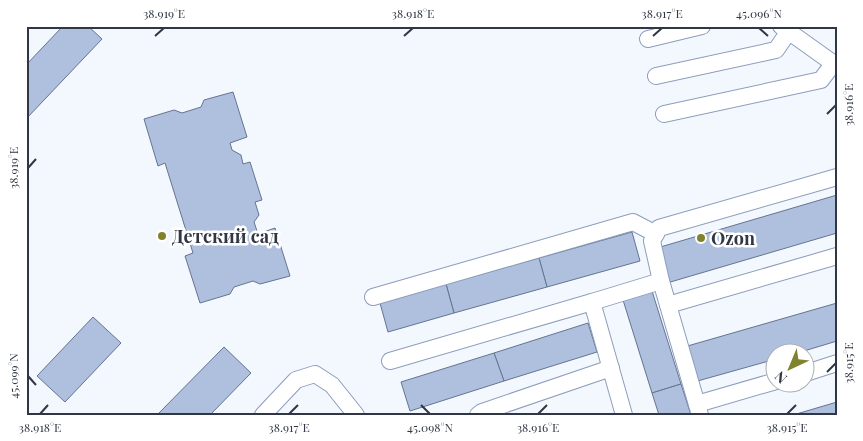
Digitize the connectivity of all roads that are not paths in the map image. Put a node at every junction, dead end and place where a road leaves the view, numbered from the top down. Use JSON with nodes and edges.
{"nodes":[{"id":1,"x":702,"y":26,"type":"edge"},
{"id":2,"x":785,"y":29,"type":"edge"},
{"id":3,"x":648,"y":39,"type":"dead end"},
{"id":4,"x":835,"y":65,"type":"edge"},
{"id":5,"x":656,"y":76,"type":"dead end"},
{"id":6,"x":664,"y":114,"type":"dead end"},
{"id":7,"x":837,"y":177,"type":"edge"},
{"id":8,"x":656,"y":234,"type":"junction"},
{"id":9,"x":837,"y":256,"type":"edge"},
{"id":10,"x":662,"y":281,"type":"junction"},
{"id":11,"x":373,"y":297,"type":"dead end"},
{"id":12,"x":592,"y":302,"type":"junction"},
{"id":13,"x":668,"y":305,"type":"junction"},
{"id":14,"x":390,"y":361,"type":"dead end"},
{"id":15,"x":837,"y":363,"type":"edge"},
{"id":16,"x":611,"y":368,"type":"junction"},
{"id":17,"x":816,"y":370,"type":"edge"},
{"id":18,"x":766,"y":385,"type":"edge"},
{"id":19,"x":698,"y":410,"type":"edge"},
{"id":20,"x":263,"y":415,"type":"edge"},
{"id":21,"x":356,"y":415,"type":"edge"},
{"id":22,"x":478,"y":415,"type":"edge"},
{"id":23,"x":624,"y":415,"type":"edge"}],
"edges":[{"from":1,"to":3,"type":"street"},
{"from":2,"to":4,"type":"street"},
{"from":2,"to":5,"type":"street"},
{"from":4,"to":6,"type":"street"},
{"from":7,"to":8,"type":"street"},
{"from":8,"to":10,"type":"street"},
{"from":8,"to":11,"type":"street"},
{"from":9,"to":13,"type":"street"},
{"from":10,"to":12,"type":"street"},
{"from":10,"to":13,"type":"street"},
{"from":12,"to":14,"type":"street"},
{"from":12,"to":16,"type":"street"},
{"from":13,"to":19,"type":"street"},
{"from":15,"to":17,"type":"street"},
{"from":16,"to":22,"type":"street"},
{"from":16,"to":23,"type":"street"},
{"from":18,"to":19,"type":"street"},
{"from":20,"to":21,"type":"street"}]}
